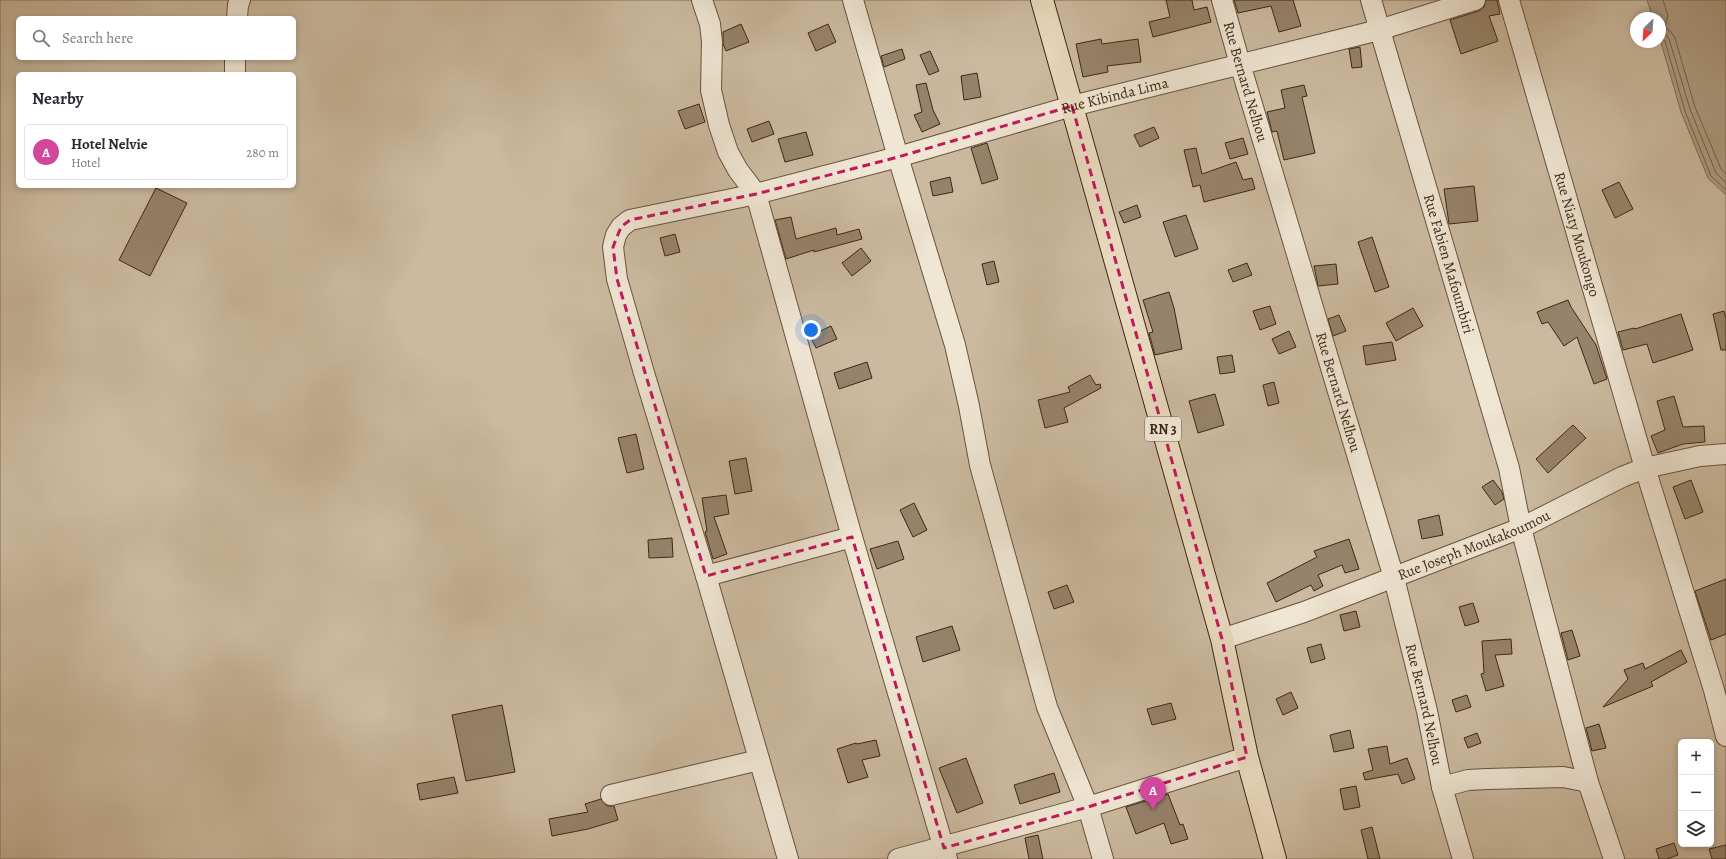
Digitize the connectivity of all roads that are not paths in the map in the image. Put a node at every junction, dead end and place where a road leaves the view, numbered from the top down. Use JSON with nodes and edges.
{"nodes":[{"id":1,"x":240,"y":0,"type":"edge"},
{"id":2,"x":702,"y":0,"type":"edge"},
{"id":3,"x":853,"y":0,"type":"edge"},
{"id":4,"x":1042,"y":0,"type":"edge"},
{"id":5,"x":1222,"y":0,"type":"edge"},
{"id":6,"x":1371,"y":0,"type":"edge"},
{"id":7,"x":1475,"y":0,"type":"edge"},
{"id":8,"x":1509,"y":0,"type":"edge"},
{"id":9,"x":237,"y":16,"type":"edge"},
{"id":10,"x":1379,"y":30,"type":"junction"},
{"id":11,"x":235,"y":60,"type":"edge"},
{"id":12,"x":1240,"y":64,"type":"junction"},
{"id":13,"x":234,"y":72,"type":"edge"},
{"id":14,"x":1072,"y":106,"type":"junction"},
{"id":15,"x":898,"y":157,"type":"junction"},
{"id":16,"x":756,"y":194,"type":"junction"},
{"id":17,"x":1726,"y":454,"type":"edge"},
{"id":18,"x":1645,"y":468,"type":"junction"},
{"id":19,"x":1521,"y":528,"type":"junction"},
{"id":20,"x":852,"y":537,"type":"junction"},
{"id":21,"x":706,"y":576,"type":"junction"},
{"id":22,"x":1394,"y":578,"type":"junction"},
{"id":23,"x":1222,"y":639,"type":"junction"},
{"id":24,"x":1726,"y":736,"type":"edge"},
{"id":25,"x":1247,"y":757,"type":"junction"},
{"id":26,"x":760,"y":760,"type":"junction"},
{"id":27,"x":1588,"y":782,"type":"junction"},
{"id":28,"x":1442,"y":787,"type":"junction"},
{"id":29,"x":612,"y":795,"type":"dead end"},
{"id":30,"x":1088,"y":807,"type":"junction"},
{"id":31,"x":945,"y":853,"type":"edge"},
{"id":32,"x":788,"y":859,"type":"edge"},
{"id":33,"x":898,"y":859,"type":"edge"},
{"id":34,"x":1103,"y":859,"type":"edge"},
{"id":35,"x":1275,"y":859,"type":"edge"},
{"id":36,"x":1463,"y":859,"type":"edge"},
{"id":37,"x":1614,"y":859,"type":"edge"}],
"edges":[{"from":1,"to":9,"type":"street"},
{"from":2,"to":16,"type":"street"},
{"from":3,"to":15,"type":"street"},
{"from":4,"to":14,"type":"highway","number":"RN 3"},
{"from":5,"to":12,"type":"street","name":"Rue Bernard Nelhou"},
{"from":6,"to":10,"type":"street","name":"Rue Fabien Mafoumbiri"},
{"from":7,"to":10,"type":"street","name":"Rue Kibinda Lima"},
{"from":8,"to":18,"type":"street","name":"Rue Niaty Moukongo"},
{"from":10,"to":12,"type":"street","name":"Rue Kibinda Lima"},
{"from":10,"to":19,"type":"street","name":"Rue Fabien Mafoumbiri"},
{"from":11,"to":13,"type":"street"},
{"from":12,"to":14,"type":"street","name":"Rue Kibinda Lima"},
{"from":12,"to":22,"type":"street","name":"Rue Bernard Nelhou"},
{"from":14,"to":15,"type":"street","name":"Rue Kibinda Lima"},
{"from":14,"to":23,"type":"highway","number":"RN 3"},
{"from":15,"to":16,"type":"street","name":"Rue Kibinda Lima"},
{"from":15,"to":30,"type":"street"},
{"from":16,"to":20,"type":"street"},
{"from":16,"to":21,"type":"street","name":"Rue Kibinda Lima"},
{"from":17,"to":18,"type":"street","name":"Rue Joseph Moukakoumou"},
{"from":18,"to":19,"type":"street","name":"Rue Joseph Moukakoumou"},
{"from":18,"to":24,"type":"street","name":"Rue Niaty Moukongo"},
{"from":19,"to":22,"type":"street","name":"Rue Joseph Moukakoumou"},
{"from":19,"to":27,"type":"street","name":"Rue Fabien Mafoumbiri"},
{"from":20,"to":21,"type":"street"},
{"from":20,"to":31,"type":"street"},
{"from":21,"to":26,"type":"street","name":"Rue Kibinda Lima"},
{"from":22,"to":23,"type":"street","name":"Rue Joseph Moukakoumou"},
{"from":22,"to":28,"type":"street","name":"Rue Bernard Nelhou"},
{"from":23,"to":25,"type":"highway","number":"RN 3"},
{"from":25,"to":30,"type":"street"},
{"from":25,"to":35,"type":"highway","number":"RN 3"},
{"from":26,"to":29,"type":"street"},
{"from":26,"to":32,"type":"street","name":"Rue Kibinda Lima"},
{"from":27,"to":28,"type":"street"},
{"from":27,"to":37,"type":"street","name":"Rue Fabien Mafoumbiri"},
{"from":28,"to":36,"type":"street","name":"Rue Bernard Nelhou"},
{"from":30,"to":31,"type":"street"},
{"from":30,"to":34,"type":"street"},
{"from":31,"to":33,"type":"street"}]}
